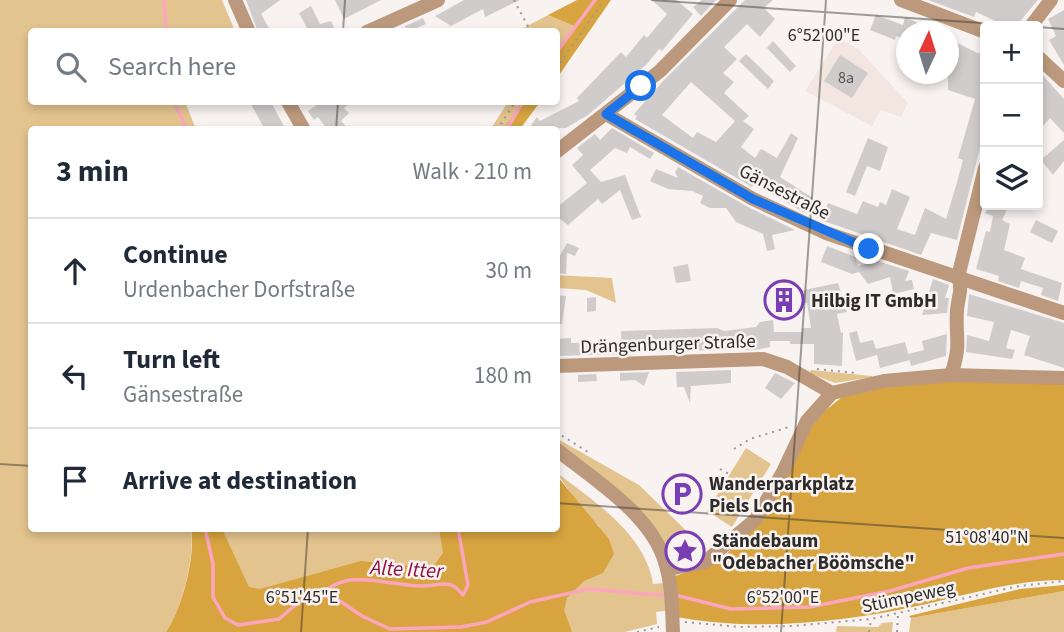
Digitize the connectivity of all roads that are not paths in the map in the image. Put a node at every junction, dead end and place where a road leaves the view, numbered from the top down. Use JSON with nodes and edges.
{"nodes":[{"id":1,"x":234,"y":0,"type":"edge"},
{"id":2,"x":438,"y":0,"type":"edge"},
{"id":3,"x":730,"y":0,"type":"edge"},
{"id":4,"x":901,"y":0,"type":"edge"},
{"id":5,"x":1051,"y":0,"type":"edge"},
{"id":6,"x":1035,"y":21,"type":"edge"},
{"id":7,"x":247,"y":28,"type":"edge"},
{"id":8,"x":376,"y":28,"type":"edge"},
{"id":9,"x":980,"y":30,"type":"edge"},
{"id":10,"x":1043,"y":62,"type":"edge"},
{"id":11,"x":1064,"y":81,"type":"edge"},
{"id":12,"x":290,"y":105,"type":"edge"},
{"id":13,"x":606,"y":114,"type":"junction"},
{"id":14,"x":302,"y":126,"type":"edge"},
{"id":15,"x":560,"y":149,"type":"edge"},
{"id":16,"x":980,"y":188,"type":"edge"},
{"id":17,"x":958,"y":277,"type":"junction"},
{"id":18,"x":1064,"y":313,"type":"edge"},
{"id":19,"x":560,"y":366,"type":"edge"},
{"id":20,"x":951,"y":375,"type":"junction"},
{"id":21,"x":1064,"y":378,"type":"edge"},
{"id":22,"x":832,"y":393,"type":"junction"},
{"id":23,"x":560,"y":452,"type":"edge"},
{"id":24,"x":667,"y":574,"type":"junction"},
{"id":25,"x":670,"y":623,"type":"edge"}],
"edges":[{"from":1,"to":7,"type":"street"},
{"from":2,"to":8,"type":"street"},
{"from":3,"to":13,"type":"street"},
{"from":4,"to":9,"type":"street"},
{"from":5,"to":6,"type":"street"},
{"from":10,"to":11,"type":"street"},
{"from":12,"to":14,"type":"street"},
{"from":13,"to":15,"type":"street"},
{"from":13,"to":17,"type":"street","name":"Gänsestraße"},
{"from":16,"to":17,"type":"street"},
{"from":17,"to":18,"type":"street","name":"Gänsestraße"},
{"from":17,"to":20,"type":"street"},
{"from":19,"to":22,"type":"street","name":"Drängenburger Straße"},
{"from":20,"to":21,"type":"street"},
{"from":20,"to":22,"type":"street"},
{"from":22,"to":24,"type":"street"},
{"from":23,"to":24,"type":"street"},
{"from":24,"to":25,"type":"street"}]}
